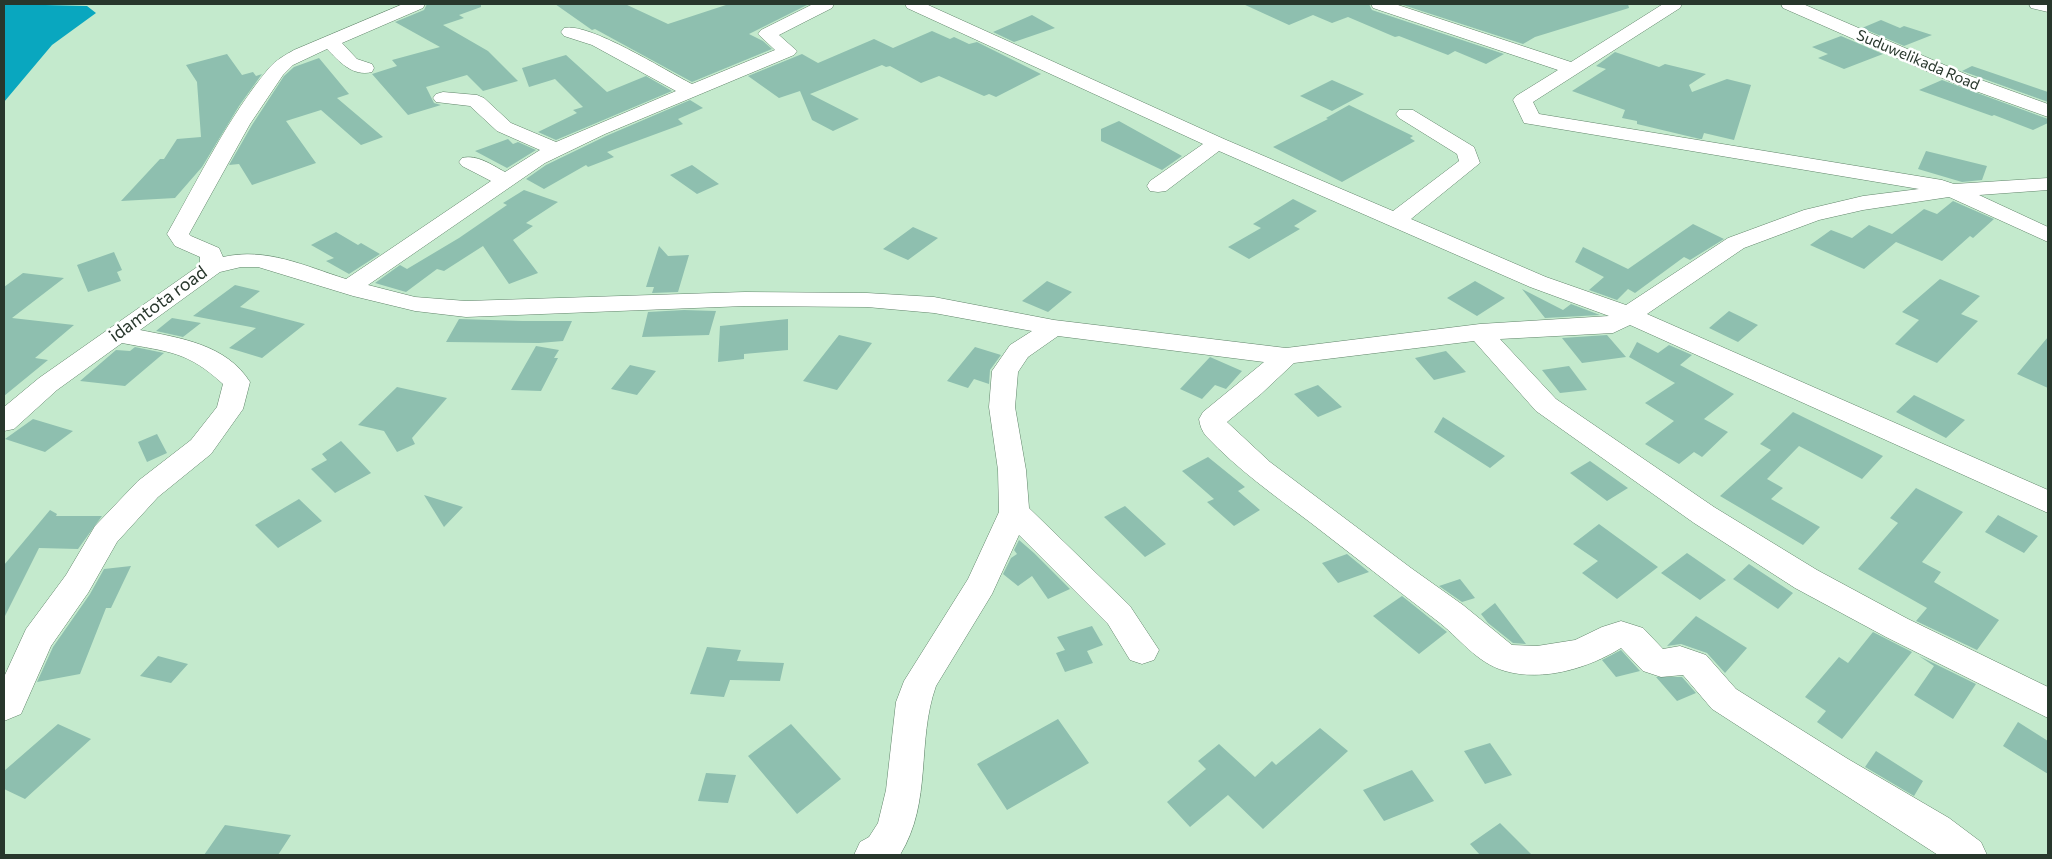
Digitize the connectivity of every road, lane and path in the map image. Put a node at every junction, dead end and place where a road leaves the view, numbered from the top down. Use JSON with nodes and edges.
{"nodes":[{"id":1,"x":417,"y":4,"type":"edge"},
{"id":2,"x":826,"y":4,"type":"edge"},
{"id":3,"x":913,"y":4,"type":"edge"},
{"id":4,"x":1379,"y":4,"type":"edge"},
{"id":5,"x":1672,"y":4,"type":"edge"},
{"id":6,"x":1789,"y":4,"type":"edge"},
{"id":7,"x":2037,"y":4,"type":"edge"},
{"id":8,"x":1437,"y":7,"type":"dead end"},
{"id":9,"x":2048,"y":8,"type":"edge"},
{"id":10,"x":1416,"y":16,"type":"junction"},
{"id":11,"x":570,"y":32,"type":"dead end"},
{"id":12,"x":330,"y":41,"type":"junction"},
{"id":13,"x":1869,"y":58,"type":"dead end"},
{"id":14,"x":1911,"y":58,"type":"junction"},
{"id":15,"x":365,"y":68,"type":"dead end"},
{"id":16,"x":1573,"y":69,"type":"junction"},
{"id":17,"x":690,"y":91,"type":"junction"},
{"id":18,"x":442,"y":98,"type":"dead end"},
{"id":19,"x":2048,"y":111,"type":"edge"},
{"id":20,"x":1406,"y":114,"type":"dead end"},
{"id":21,"x":1217,"y":143,"type":"junction"},
{"id":22,"x":556,"y":150,"type":"junction"},
{"id":23,"x":470,"y":162,"type":"dead end"},
{"id":24,"x":505,"y":180,"type":"junction"},
{"id":25,"x":2048,"y":184,"type":"edge"},
{"id":26,"x":1158,"y":186,"type":"dead end"},
{"id":27,"x":1955,"y":190,"type":"junction"},
{"id":28,"x":1863,"y":203,"type":"junction"},
{"id":29,"x":1908,"y":215,"type":"dead end"},
{"id":30,"x":1395,"y":220,"type":"junction"},
{"id":31,"x":2048,"y":235,"type":"edge"},
{"id":32,"x":212,"y":267,"type":"junction"},
{"id":33,"x":350,"y":287,"type":"junction"},
{"id":34,"x":1629,"y":315,"type":"junction"},
{"id":35,"x":1054,"y":328,"type":"junction"},
{"id":36,"x":1480,"y":332,"type":"junction"},
{"id":37,"x":118,"y":334,"type":"junction"},
{"id":38,"x":1286,"y":356,"type":"junction"},
{"id":39,"x":9,"y":412,"type":"edge"},
{"id":40,"x":2048,"y":502,"type":"edge"},
{"id":41,"x":1014,"y":512,"type":"junction"},
{"id":42,"x":1142,"y":650,"type":"dead end"},
{"id":43,"x":2048,"y":703,"type":"edge"},
{"id":44,"x":4,"y":706,"type":"edge"},
{"id":45,"x":873,"y":855,"type":"edge"},
{"id":46,"x":1968,"y":855,"type":"edge"}],
"edges":[{"from":1,"to":12,"type":"street"},
{"from":2,"to":17,"type":"street"},
{"from":3,"to":21,"type":"street"},
{"from":4,"to":10,"type":"street"},
{"from":5,"to":16,"type":"street"},
{"from":6,"to":14,"type":"street","name":"Suduwelikada Road"},
{"from":7,"to":9,"type":"street"},
{"from":8,"to":10,"type":"street"},
{"from":10,"to":16,"type":"street"},
{"from":11,"to":17,"type":"street"},
{"from":12,"to":15,"type":"street"},
{"from":12,"to":32,"type":"street","name":"idamtota road"},
{"from":13,"to":14,"type":"street"},
{"from":14,"to":19,"type":"street","name":"Suduwelikada Road"},
{"from":16,"to":27,"type":"street"},
{"from":17,"to":22,"type":"street"},
{"from":18,"to":22,"type":"street"},
{"from":20,"to":30,"type":"street"},
{"from":21,"to":26,"type":"street"},
{"from":21,"to":30,"type":"street"},
{"from":22,"to":24,"type":"street"},
{"from":23,"to":24,"type":"street"},
{"from":24,"to":33,"type":"street"},
{"from":25,"to":27,"type":"street"},
{"from":27,"to":28,"type":"street"},
{"from":27,"to":31,"type":"street"},
{"from":28,"to":29,"type":"street"},
{"from":28,"to":34,"type":"street"},
{"from":30,"to":34,"type":"street"},
{"from":32,"to":33,"type":"street"},
{"from":32,"to":37,"type":"street","name":"idamtota road"},
{"from":33,"to":35,"type":"street"},
{"from":34,"to":36,"type":"street"},
{"from":34,"to":40,"type":"street"},
{"from":35,"to":38,"type":"street"},
{"from":35,"to":41,"type":"street"},
{"from":36,"to":38,"type":"street"},
{"from":36,"to":43,"type":"street"},
{"from":37,"to":39,"type":"street","name":"idamtota road"},
{"from":37,"to":44,"type":"street"},
{"from":38,"to":46,"type":"street"},
{"from":41,"to":42,"type":"street"},
{"from":41,"to":45,"type":"street"}]}
